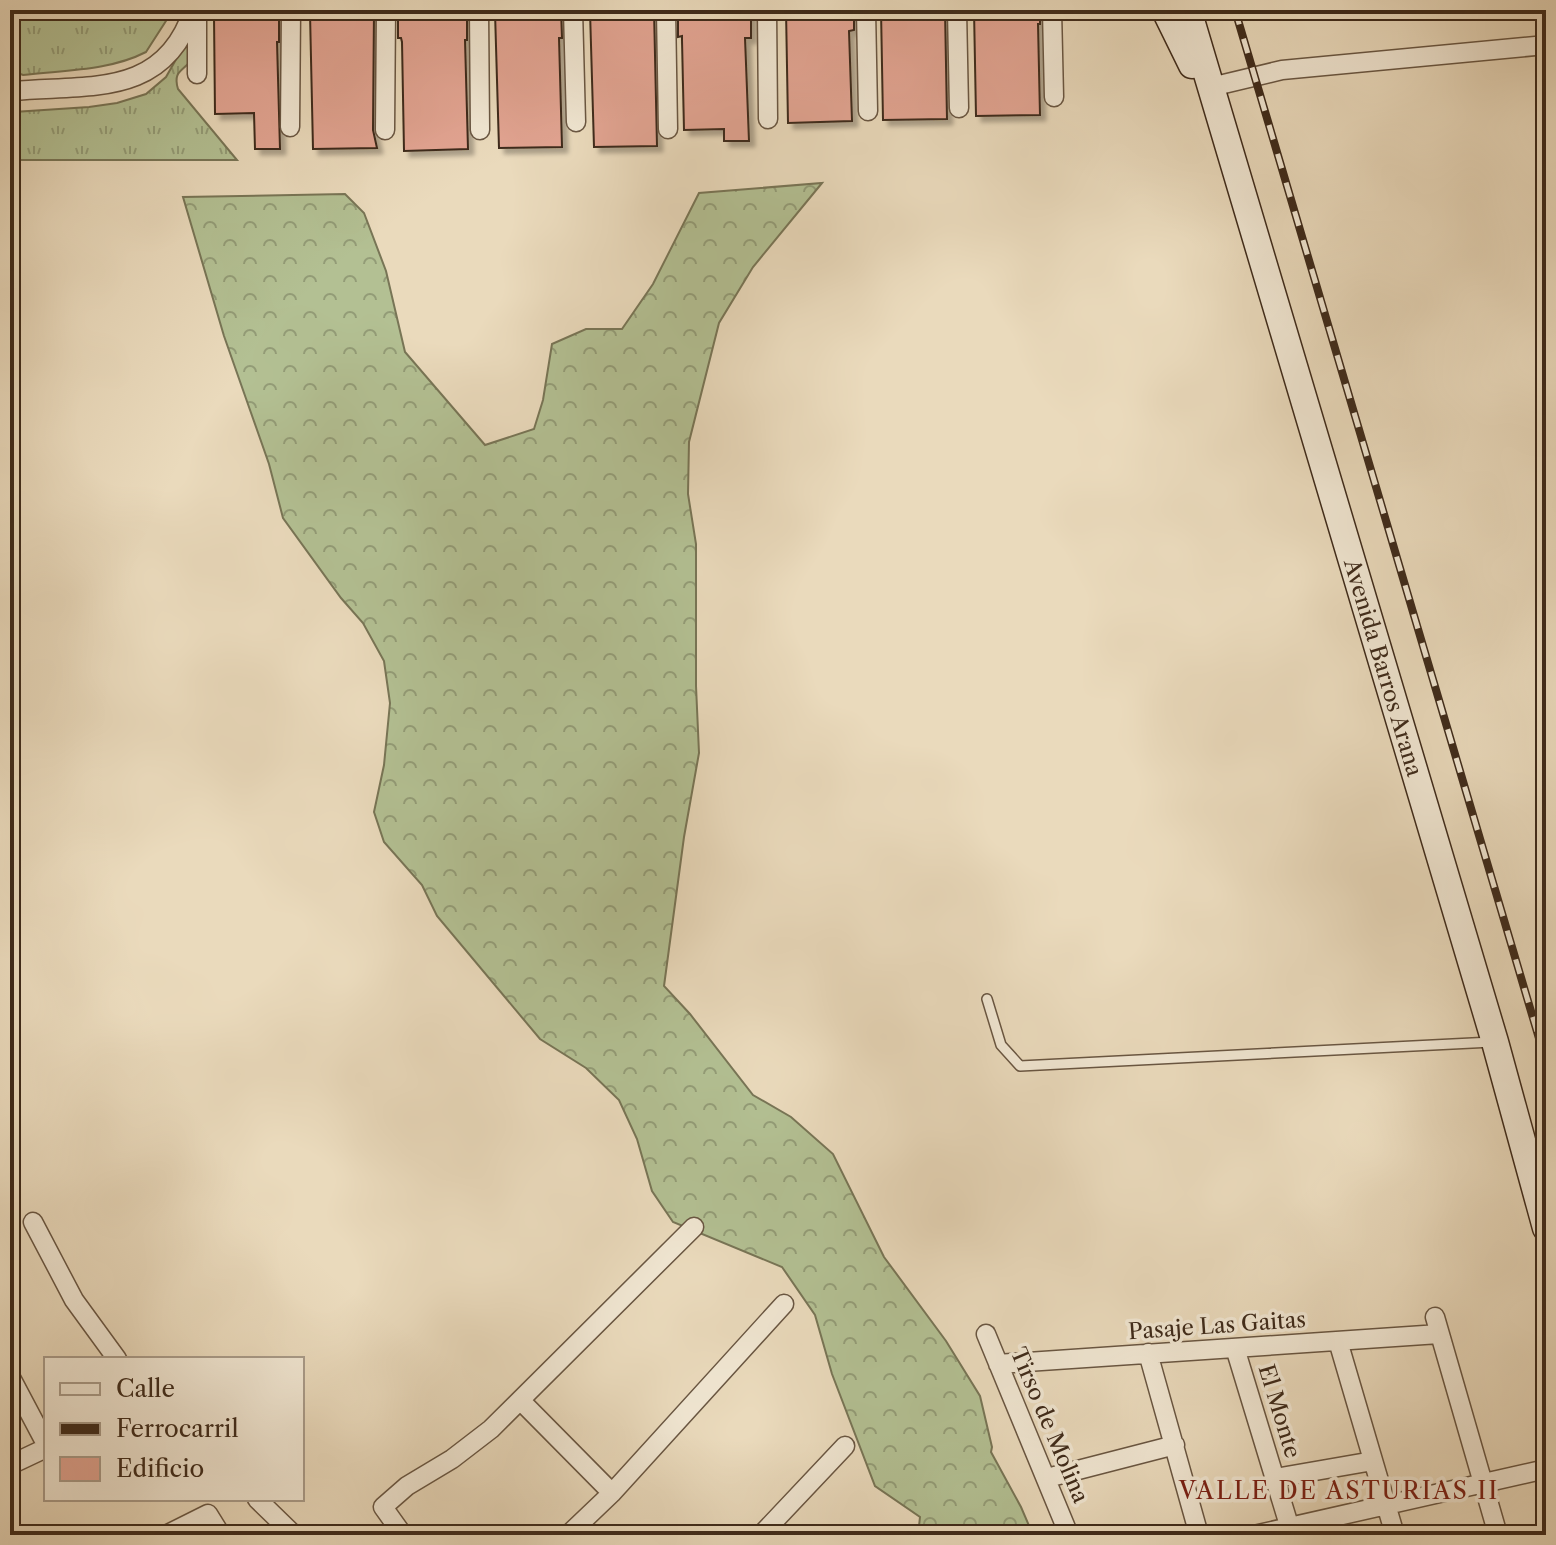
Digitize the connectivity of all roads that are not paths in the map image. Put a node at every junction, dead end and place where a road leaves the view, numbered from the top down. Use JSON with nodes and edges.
{"nodes":[{"id":1,"x":195,"y":10,"type":"edge"},
{"id":2,"x":291,"y":10,"type":"edge"},
{"id":3,"x":386,"y":10,"type":"edge"},
{"id":4,"x":479,"y":10,"type":"edge"},
{"id":5,"x":573,"y":10,"type":"edge"},
{"id":6,"x":666,"y":10,"type":"edge"},
{"id":7,"x":767,"y":10,"type":"edge"},
{"id":8,"x":866,"y":10,"type":"edge"},
{"id":9,"x":957,"y":10,"type":"edge"},
{"id":10,"x":1052,"y":10,"type":"edge"},
{"id":11,"x":1165,"y":10,"type":"edge"},
{"id":12,"x":1188,"y":10,"type":"edge"},
{"id":13,"x":1546,"y":45,"type":"edge"},
{"id":14,"x":197,"y":74,"type":"dead end"},
{"id":15,"x":1211,"y":87,"type":"junction"},
{"id":16,"x":11,"y":93,"type":"edge"},
{"id":17,"x":1054,"y":97,"type":"dead end"},
{"id":18,"x":959,"y":108,"type":"dead end"},
{"id":19,"x":868,"y":111,"type":"dead end"},
{"id":20,"x":1219,"y":114,"type":"junction"},
{"id":21,"x":768,"y":119,"type":"dead end"},
{"id":22,"x":576,"y":122,"type":"dead end"},
{"id":23,"x":290,"y":127,"type":"dead end"},
{"id":24,"x":668,"y":129,"type":"dead end"},
{"id":25,"x":385,"y":130,"type":"dead end"},
{"id":26,"x":480,"y":130,"type":"dead end"},
{"id":27,"x":987,"y":999,"type":"dead end"},
{"id":28,"x":1495,"y":1042,"type":"junction"},
{"id":29,"x":33,"y":1222,"type":"dead end"},
{"id":30,"x":694,"y":1227,"type":"dead end"},
{"id":31,"x":1545,"y":1227,"type":"edge"},
{"id":32,"x":784,"y":1304,"type":"dead end"},
{"id":33,"x":986,"y":1334,"type":"dead end"},
{"id":34,"x":1338,"y":1341,"type":"junction"},
{"id":35,"x":1235,"y":1348,"type":"junction"},
{"id":36,"x":1148,"y":1353,"type":"junction"},
{"id":37,"x":116,"y":1357,"type":"edge"},
{"id":38,"x":998,"y":1364,"type":"junction"},
{"id":39,"x":10,"y":1376,"type":"edge"},
{"id":40,"x":521,"y":1401,"type":"junction"},
{"id":41,"x":44,"y":1442,"type":"edge"},
{"id":42,"x":1175,"y":1445,"type":"junction"},
{"id":43,"x":845,"y":1446,"type":"dead end"},
{"id":44,"x":44,"y":1447,"type":"edge"},
{"id":45,"x":1373,"y":1461,"type":"junction"},
{"id":46,"x":10,"y":1465,"type":"edge"},
{"id":47,"x":1546,"y":1469,"type":"edge"},
{"id":48,"x":1047,"y":1478,"type":"junction"},
{"id":49,"x":1275,"y":1478,"type":"junction"},
{"id":50,"x":1483,"y":1483,"type":"junction"},
{"id":51,"x":612,"y":1493,"type":"junction"},
{"id":52,"x":259,"y":1501,"type":"edge"},
{"id":53,"x":1386,"y":1505,"type":"junction"},
{"id":54,"x":1291,"y":1531,"type":"edge"},
{"id":55,"x":166,"y":1535,"type":"edge"},
{"id":56,"x":221,"y":1535,"type":"edge"},
{"id":57,"x":294,"y":1535,"type":"edge"},
{"id":58,"x":403,"y":1535,"type":"edge"},
{"id":59,"x":568,"y":1535,"type":"edge"},
{"id":60,"x":761,"y":1535,"type":"edge"},
{"id":61,"x":1069,"y":1535,"type":"edge"},
{"id":62,"x":1199,"y":1535,"type":"edge"},
{"id":63,"x":1254,"y":1535,"type":"edge"},
{"id":64,"x":1395,"y":1535,"type":"edge"},
{"id":65,"x":1498,"y":1535,"type":"edge"}],
"edges":[{"from":1,"to":14,"type":"street"},
{"from":1,"to":16,"type":"street"},
{"from":2,"to":23,"type":"street"},
{"from":3,"to":25,"type":"street"},
{"from":4,"to":26,"type":"street"},
{"from":5,"to":22,"type":"street"},
{"from":6,"to":24,"type":"street"},
{"from":7,"to":21,"type":"street"},
{"from":8,"to":19,"type":"street"},
{"from":9,"to":18,"type":"street"},
{"from":10,"to":17,"type":"street"},
{"from":11,"to":20,"type":"main road","name":"Avenida Barros Arana"},
{"from":12,"to":15,"type":"main road","name":"Avenida Barros Arana"},
{"from":13,"to":15,"type":"street"},
{"from":15,"to":20,"type":"main road","name":"Avenida Barros Arana"},
{"from":20,"to":28,"type":"main road","name":"Avenida Barros Arana"},
{"from":27,"to":28,"type":"lane"},
{"from":28,"to":31,"type":"main road","name":"Avenida Barros Arana"},
{"from":29,"to":37,"type":"street"},
{"from":30,"to":40,"type":"street"},
{"from":32,"to":51,"type":"street"},
{"from":33,"to":38,"type":"street","name":"Tirso de Molina"},
{"from":34,"to":35,"type":"street","name":"Pasaje Las Gaitas"},
{"from":34,"to":45,"type":"street"},
{"from":34,"to":50,"type":"street","name":"Pasaje Las Gaitas"},
{"from":35,"to":36,"type":"street","name":"Pasaje Las Gaitas"},
{"from":35,"to":49,"type":"street","name":"El Monte"},
{"from":36,"to":38,"type":"street","name":"Pasaje Las Gaitas"},
{"from":36,"to":42,"type":"street"},
{"from":38,"to":48,"type":"street","name":"Tirso de Molina"},
{"from":39,"to":41,"type":"street"},
{"from":40,"to":51,"type":"street"},
{"from":40,"to":58,"type":"street"},
{"from":42,"to":48,"type":"street"},
{"from":42,"to":62,"type":"street"},
{"from":43,"to":60,"type":"street"},
{"from":44,"to":46,"type":"street"},
{"from":45,"to":49,"type":"street"},
{"from":45,"to":53,"type":"street"},
{"from":47,"to":50,"type":"street"},
{"from":48,"to":61,"type":"street","name":"Tirso de Molina"},
{"from":49,"to":54,"type":"street","name":"El Monte"},
{"from":50,"to":53,"type":"street"},
{"from":50,"to":65,"type":"street"},
{"from":51,"to":59,"type":"street"},
{"from":52,"to":57,"type":"street"},
{"from":53,"to":54,"type":"street"},
{"from":53,"to":64,"type":"street"},
{"from":54,"to":63,"type":"street"},
{"from":55,"to":56,"type":"street"}]}
